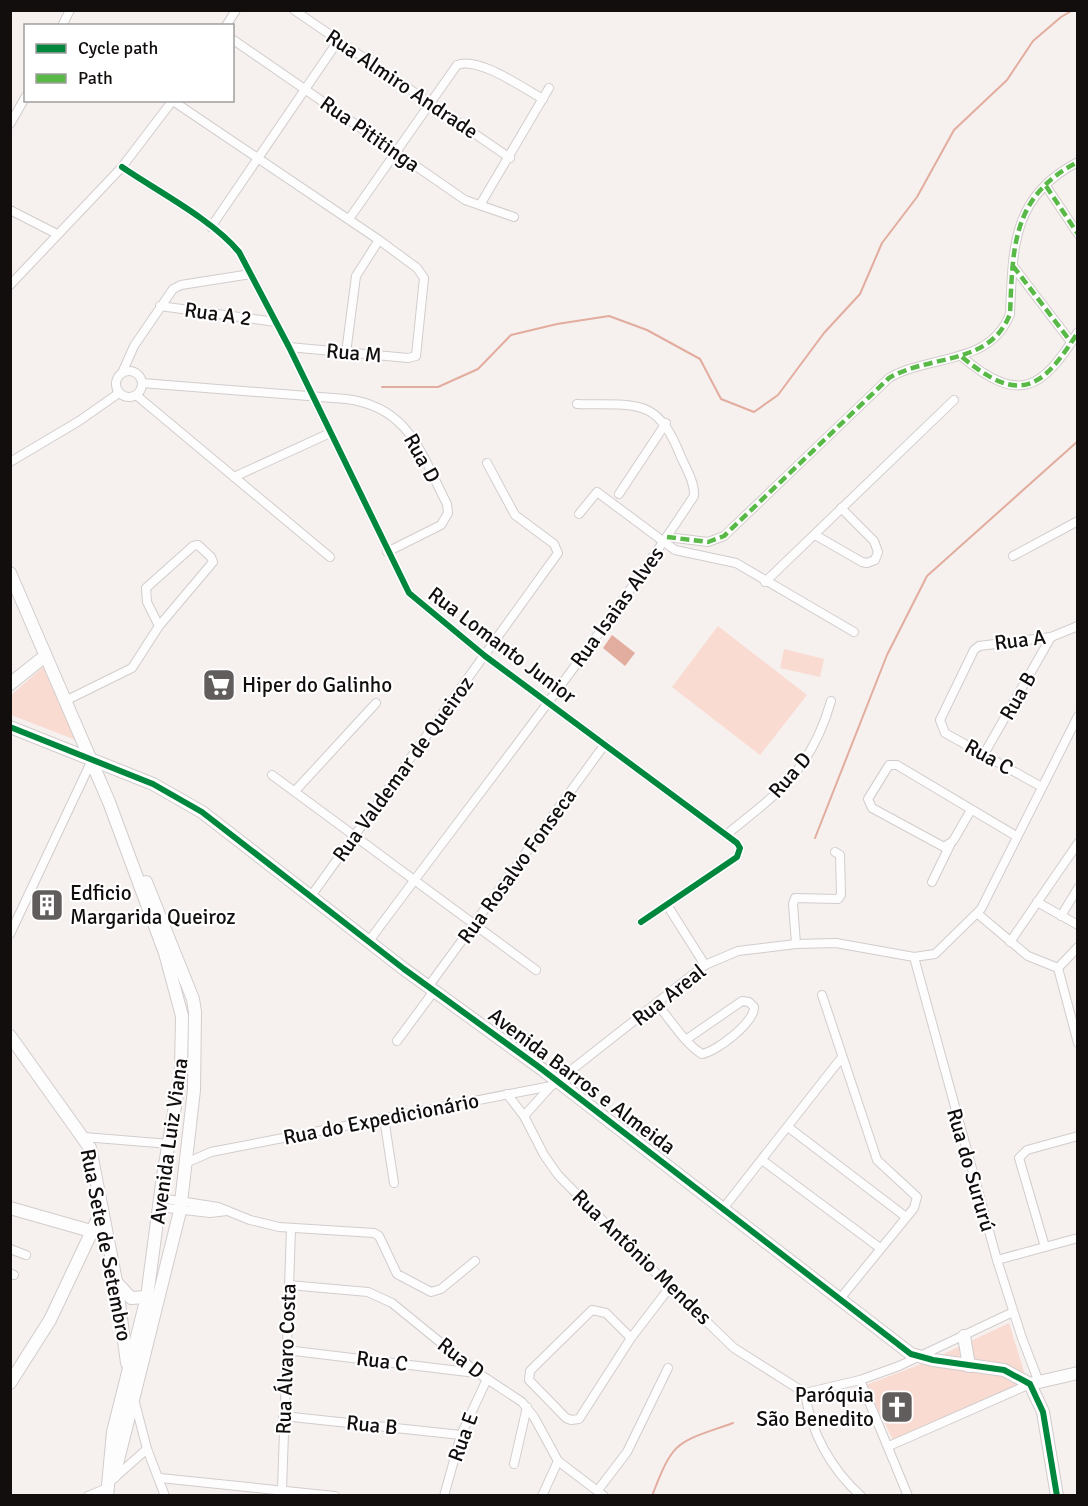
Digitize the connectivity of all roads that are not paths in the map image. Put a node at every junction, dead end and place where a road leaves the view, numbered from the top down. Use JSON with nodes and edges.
{"nodes":[{"id":1,"x":70,"y":10,"type":"edge"},
{"id":2,"x":236,"y":10,"type":"edge"},
{"id":3,"x":294,"y":10,"type":"edge"},
{"id":4,"x":63,"y":24,"type":"edge"},
{"id":5,"x":226,"y":24,"type":"edge"},
{"id":6,"x":234,"y":40,"type":"edge"},
{"id":7,"x":338,"y":42,"type":"junction"},
{"id":8,"x":549,"y":88,"type":"dead end"},
{"id":9,"x":306,"y":89,"type":"junction"},
{"id":10,"x":543,"y":99,"type":"junction"},
{"id":11,"x":24,"y":100,"type":"edge"},
{"id":12,"x":172,"y":102,"type":"edge"},
{"id":13,"x":175,"y":102,"type":"edge"},
{"id":14,"x":430,"y":104,"type":"junction"},
{"id":15,"x":10,"y":124,"type":"edge"},
{"id":16,"x":396,"y":152,"type":"junction"},
{"id":17,"x":260,"y":158,"type":"junction"},
{"id":18,"x":510,"y":158,"type":"junction"},
{"id":19,"x":1077,"y":162,"type":"edge"},
{"id":20,"x":122,"y":167,"type":"junction"},
{"id":21,"x":1046,"y":186,"type":"junction"},
{"id":22,"x":480,"y":205,"type":"junction"},
{"id":23,"x":10,"y":210,"type":"edge"},
{"id":24,"x":514,"y":218,"type":"dead end"},
{"id":25,"x":349,"y":219,"type":"junction"},
{"id":26,"x":211,"y":227,"type":"junction"},
{"id":27,"x":57,"y":234,"type":"junction"},
{"id":28,"x":1077,"y":234,"type":"edge"},
{"id":29,"x":379,"y":240,"type":"junction"},
{"id":30,"x":1013,"y":266,"type":"junction"},
{"id":31,"x":251,"y":274,"type":"junction"},
{"id":32,"x":10,"y":285,"type":"edge"},
{"id":33,"x":160,"y":306,"type":"junction"},
{"id":34,"x":276,"y":322,"type":"junction"},
{"id":35,"x":1077,"y":332,"type":"edge"},
{"id":36,"x":1071,"y":342,"type":"junction"},
{"id":37,"x":289,"y":347,"type":"junction"},
{"id":38,"x":346,"y":353,"type":"junction"},
{"id":39,"x":962,"y":357,"type":"junction"},
{"id":40,"x":122,"y":373,"type":"junction"},
{"id":41,"x":142,"y":383,"type":"junction"},
{"id":42,"x":119,"y":393,"type":"junction"},
{"id":43,"x":136,"y":395,"type":"junction"},
{"id":44,"x":313,"y":398,"type":"junction"},
{"id":45,"x":954,"y":400,"type":"dead end"},
{"id":46,"x":577,"y":404,"type":"dead end"},
{"id":47,"x":666,"y":423,"type":"junction"},
{"id":48,"x":330,"y":433,"type":"junction"},
{"id":49,"x":10,"y":462,"type":"edge"},
{"id":50,"x":487,"y":463,"type":"dead end"},
{"id":51,"x":234,"y":477,"type":"junction"},
{"id":52,"x":619,"y":494,"type":"dead end"},
{"id":53,"x":841,"y":508,"type":"junction"},
{"id":54,"x":579,"y":514,"type":"dead end"},
{"id":55,"x":1077,"y":522,"type":"edge"},
{"id":56,"x":815,"y":535,"type":"junction"},
{"id":57,"x":665,"y":540,"type":"junction"},
{"id":58,"x":387,"y":552,"type":"junction"},
{"id":59,"x":1013,"y":556,"type":"dead end"},
{"id":60,"x":330,"y":557,"type":"dead end"},
{"id":61,"x":12,"y":582,"type":"edge"},
{"id":62,"x":765,"y":582,"type":"junction"},
{"id":63,"x":159,"y":626,"type":"junction"},
{"id":64,"x":1077,"y":626,"type":"edge"},
{"id":65,"x":854,"y":632,"type":"dead end"},
{"id":66,"x":1051,"y":637,"type":"junction"},
{"id":67,"x":45,"y":656,"type":"junction"},
{"id":68,"x":485,"y":656,"type":"junction"},
{"id":69,"x":10,"y":684,"type":"edge"},
{"id":70,"x":65,"y":700,"type":"junction"},
{"id":71,"x":831,"y":700,"type":"dead end"},
{"id":72,"x":548,"y":701,"type":"junction"},
{"id":73,"x":375,"y":703,"type":"dead end"},
{"id":74,"x":1077,"y":716,"type":"edge"},
{"id":75,"x":940,"y":725,"type":"joint"},
{"id":76,"x":10,"y":727,"type":"edge"},
{"id":77,"x":1074,"y":728,"type":"edge"},
{"id":78,"x":605,"y":744,"type":"junction"},
{"id":79,"x":984,"y":754,"type":"junction"},
{"id":80,"x":92,"y":760,"type":"junction"},
{"id":81,"x":272,"y":775,"type":"dead end"},
{"id":82,"x":1040,"y":786,"type":"junction"},
{"id":83,"x":295,"y":791,"type":"junction"},
{"id":84,"x":109,"y":802,"type":"junction"},
{"id":85,"x":971,"y":810,"type":"junction"},
{"id":86,"x":727,"y":834,"type":"junction"},
{"id":87,"x":354,"y":835,"type":"junction"},
{"id":88,"x":1016,"y":836,"type":"junction"},
{"id":89,"x":1077,"y":843,"type":"edge"},
{"id":90,"x":950,"y":845,"type":"junction"},
{"id":91,"x":835,"y":852,"type":"dead end"},
{"id":92,"x":415,"y":879,"type":"junction"},
{"id":93,"x":932,"y":882,"type":"dead end"},
{"id":94,"x":1077,"y":888,"type":"edge"},
{"id":95,"x":311,"y":896,"type":"junction"},
{"id":96,"x":1037,"y":902,"type":"junction"},
{"id":97,"x":667,"y":905,"type":"junction"},
{"id":98,"x":978,"y":914,"type":"junction"},
{"id":99,"x":1061,"y":916,"type":"junction"},
{"id":100,"x":641,"y":922,"type":"dead end"},
{"id":101,"x":475,"y":925,"type":"junction"},
{"id":102,"x":1077,"y":925,"type":"edge"},
{"id":103,"x":10,"y":934,"type":"edge"},
{"id":104,"x":369,"y":941,"type":"junction"},
{"id":105,"x":1010,"y":942,"type":"junction"},
{"id":106,"x":796,"y":944,"type":"junction"},
{"id":107,"x":1077,"y":947,"type":"edge"},
{"id":108,"x":914,"y":957,"type":"junction"},
{"id":109,"x":705,"y":965,"type":"junction"},
{"id":110,"x":1058,"y":968,"type":"junction"},
{"id":111,"x":536,"y":970,"type":"dead end"},
{"id":112,"x":431,"y":989,"type":"junction"},
{"id":113,"x":822,"y":995,"type":"dead end"},
{"id":114,"x":193,"y":999,"type":"junction"},
{"id":115,"x":179,"y":1002,"type":"junction"},
{"id":116,"x":657,"y":1004,"type":"junction"},
{"id":117,"x":10,"y":1036,"type":"edge"},
{"id":118,"x":687,"y":1039,"type":"junction"},
{"id":119,"x":397,"y":1041,"type":"dead end"},
{"id":120,"x":1077,"y":1043,"type":"edge"},
{"id":121,"x":842,"y":1057,"type":"junction"},
{"id":122,"x":554,"y":1083,"type":"junction"},
{"id":123,"x":507,"y":1094,"type":"junction"},
{"id":124,"x":525,"y":1116,"type":"junction"},
{"id":125,"x":384,"y":1118,"type":"junction"},
{"id":126,"x":788,"y":1126,"type":"junction"},
{"id":127,"x":1077,"y":1135,"type":"edge"},
{"id":128,"x":84,"y":1137,"type":"junction"},
{"id":129,"x":170,"y":1144,"type":"junction"},
{"id":130,"x":189,"y":1146,"type":"junction"},
{"id":131,"x":211,"y":1152,"type":"junction"},
{"id":132,"x":762,"y":1160,"type":"junction"},
{"id":133,"x":188,"y":1162,"type":"junction"},
{"id":134,"x":394,"y":1183,"type":"dead end"},
{"id":135,"x":160,"y":1202,"type":"junction"},
{"id":136,"x":181,"y":1206,"type":"junction"},
{"id":137,"x":10,"y":1208,"type":"edge"},
{"id":138,"x":102,"y":1210,"type":"junction"},
{"id":139,"x":723,"y":1210,"type":"junction"},
{"id":140,"x":906,"y":1217,"type":"junction"},
{"id":141,"x":291,"y":1228,"type":"junction"},
{"id":142,"x":92,"y":1232,"type":"junction"},
{"id":143,"x":107,"y":1236,"type":"junction"},
{"id":144,"x":1077,"y":1238,"type":"edge"},
{"id":145,"x":1045,"y":1247,"type":"junction"},
{"id":146,"x":880,"y":1248,"type":"junction"},
{"id":147,"x":10,"y":1249,"type":"edge"},
{"id":148,"x":26,"y":1255,"type":"dead end"},
{"id":149,"x":997,"y":1260,"type":"junction"},
{"id":150,"x":475,"y":1261,"type":"dead end"},
{"id":151,"x":116,"y":1281,"type":"junction"},
{"id":152,"x":290,"y":1285,"type":"junction"},
{"id":153,"x":670,"y":1287,"type":"junction"},
{"id":154,"x":147,"y":1296,"type":"junction"},
{"id":155,"x":839,"y":1300,"type":"junction"},
{"id":156,"x":1013,"y":1312,"type":"junction"},
{"id":157,"x":964,"y":1336,"type":"junction"},
{"id":158,"x":632,"y":1338,"type":"junction"},
{"id":159,"x":286,"y":1350,"type":"junction"},
{"id":160,"x":919,"y":1358,"type":"junction"},
{"id":161,"x":969,"y":1366,"type":"junction"},
{"id":162,"x":668,"y":1368,"type":"dead end"},
{"id":163,"x":128,"y":1371,"type":"junction"},
{"id":164,"x":478,"y":1373,"type":"junction"},
{"id":165,"x":1077,"y":1373,"type":"edge"},
{"id":166,"x":487,"y":1379,"type":"junction"},
{"id":167,"x":860,"y":1380,"type":"junction"},
{"id":168,"x":1034,"y":1382,"type":"junction"},
{"id":169,"x":10,"y":1383,"type":"edge"},
{"id":170,"x":133,"y":1393,"type":"junction"},
{"id":171,"x":805,"y":1393,"type":"junction"},
{"id":172,"x":527,"y":1407,"type":"junction"},
{"id":173,"x":283,"y":1416,"type":"junction"},
{"id":174,"x":461,"y":1435,"type":"junction"},
{"id":175,"x":889,"y":1446,"type":"junction"},
{"id":176,"x":147,"y":1449,"type":"junction"},
{"id":177,"x":558,"y":1461,"type":"junction"},
{"id":178,"x":514,"y":1464,"type":"dead end"},
{"id":179,"x":160,"y":1478,"type":"junction"},
{"id":180,"x":110,"y":1489,"type":"edge"},
{"id":181,"x":284,"y":1493,"type":"edge"},
{"id":182,"x":601,"y":1493,"type":"edge"},
{"id":183,"x":88,"y":1496,"type":"edge"},
{"id":184,"x":165,"y":1496,"type":"edge"},
{"id":185,"x":335,"y":1496,"type":"edge"},
{"id":186,"x":444,"y":1496,"type":"edge"},
{"id":187,"x":542,"y":1496,"type":"edge"},
{"id":188,"x":861,"y":1496,"type":"edge"},
{"id":189,"x":908,"y":1496,"type":"edge"},
{"id":190,"x":1057,"y":1496,"type":"edge"}],
"edges":[{"from":1,"to":4,"type":"street"},
{"from":2,"to":5,"type":"street"},
{"from":3,"to":7,"type":"street","name":"Rua Almiro Andrade"},
{"from":6,"to":9,"type":"street","name":"Rua Pititinga"},
{"from":7,"to":9,"type":"street"},
{"from":7,"to":14,"type":"street","name":"Rua Almiro Andrade"},
{"from":8,"to":10,"type":"street"},
{"from":9,"to":16,"type":"street","name":"Rua Pititinga"},
{"from":9,"to":17,"type":"street"},
{"from":10,"to":14,"type":"street"},
{"from":10,"to":18,"type":"street"},
{"from":11,"to":15,"type":"street"},
{"from":12,"to":20,"type":"street"},
{"from":13,"to":17,"type":"street"},
{"from":14,"to":16,"type":"street"},
{"from":14,"to":18,"type":"street","name":"Rua Almiro Andrade"},
{"from":16,"to":22,"type":"street","name":"Rua Pititinga"},
{"from":16,"to":25,"type":"street"},
{"from":17,"to":25,"type":"street"},
{"from":17,"to":26,"type":"street"},
{"from":18,"to":22,"type":"street"},
{"from":19,"to":21,"type":"street"},
{"from":20,"to":26,"type":"street","name":"Rua Lomanto Junior"},
{"from":20,"to":27,"type":"street"},
{"from":21,"to":28,"type":"street"},
{"from":21,"to":30,"type":"street"},
{"from":22,"to":24,"type":"street","name":"Rua Pititinga"},
{"from":23,"to":27,"type":"street"},
{"from":25,"to":29,"type":"street"},
{"from":26,"to":31,"type":"street","name":"Rua Lomanto Junior"},
{"from":27,"to":32,"type":"street"},
{"from":29,"to":38,"type":"street"},
{"from":29,"to":38,"type":"street","name":"Rua M"},
{"from":30,"to":36,"type":"street"},
{"from":30,"to":39,"type":"street"},
{"from":31,"to":33,"type":"street"},
{"from":31,"to":34,"type":"street","name":"Rua Lomanto Junior"},
{"from":33,"to":34,"type":"street","name":"Rua A 2"},
{"from":33,"to":40,"type":"street"},
{"from":34,"to":37,"type":"street","name":"Rua Lomanto Junior"},
{"from":35,"to":36,"type":"street"},
{"from":36,"to":39,"type":"street"},
{"from":37,"to":38,"type":"street","name":"Rua M"},
{"from":37,"to":44,"type":"street","name":"Rua Lomanto Junior"},
{"from":39,"to":57,"type":"street"},
{"from":40,"to":41,"type":"street"},
{"from":40,"to":42,"type":"street"},
{"from":41,"to":43,"type":"street"},
{"from":41,"to":44,"type":"street","name":"Rua D"},
{"from":42,"to":43,"type":"street"},
{"from":42,"to":49,"type":"street"},
{"from":43,"to":51,"type":"street"},
{"from":44,"to":48,"type":"street","name":"Rua Lomanto Junior"},
{"from":44,"to":58,"type":"street","name":"Rua D"},
{"from":45,"to":53,"type":"street"},
{"from":46,"to":47,"type":"street"},
{"from":47,"to":52,"type":"street"},
{"from":47,"to":57,"type":"street","name":"Rua Isaias Alves"},
{"from":48,"to":51,"type":"street"},
{"from":48,"to":58,"type":"street","name":"Rua Lomanto Junior"},
{"from":50,"to":68,"type":"street","name":"Rua Valdemar de Queiroz"},
{"from":51,"to":60,"type":"street"},
{"from":53,"to":56,"type":"street"},
{"from":53,"to":56,"type":"street"},
{"from":54,"to":57,"type":"street"},
{"from":55,"to":59,"type":"street"},
{"from":56,"to":62,"type":"street"},
{"from":57,"to":62,"type":"street"},
{"from":57,"to":72,"type":"street","name":"Rua Isaias Alves"},
{"from":58,"to":68,"type":"street","name":"Rua Lomanto Junior"},
{"from":61,"to":67,"type":"street","name":"Avenida Luiz Viana"},
{"from":62,"to":65,"type":"street"},
{"from":63,"to":63,"type":"street"},
{"from":63,"to":70,"type":"street"},
{"from":64,"to":66,"type":"street","name":"Rua A"},
{"from":66,"to":75,"type":"street","name":"Rua A"},
{"from":66,"to":79,"type":"street","name":"Rua B"},
{"from":67,"to":69,"type":"street"},
{"from":67,"to":70,"type":"street","name":"Avenida Luiz Viana"},
{"from":68,"to":72,"type":"street","name":"Rua Lomanto Junior"},
{"from":68,"to":87,"type":"street","name":"Rua Valdemar de Queiroz"},
{"from":70,"to":80,"type":"street","name":"Avenida Luiz Viana"},
{"from":71,"to":86,"type":"street","name":"Rua D"},
{"from":72,"to":78,"type":"street","name":"Rua Lomanto Junior"},
{"from":72,"to":92,"type":"street","name":"Rua Isaias Alves"},
{"from":73,"to":83,"type":"street"},
{"from":74,"to":77,"type":"street"},
{"from":75,"to":79,"type":"street","name":"Rua C"},
{"from":76,"to":80,"type":"street","name":"Avenida Barros e Almeida"},
{"from":77,"to":82,"type":"street"},
{"from":78,"to":86,"type":"street","name":"Rua Lomanto Junior"},
{"from":78,"to":101,"type":"street","name":"Rua Rosalvo Fonseca"},
{"from":79,"to":82,"type":"street","name":"Rua C"},
{"from":80,"to":84,"type":"street","name":"Avenida Luiz Viana"},
{"from":80,"to":95,"type":"street","name":"Avenida Barros e Almeida"},
{"from":80,"to":103,"type":"street"},
{"from":81,"to":83,"type":"street"},
{"from":82,"to":88,"type":"street"},
{"from":83,"to":87,"type":"street"},
{"from":84,"to":114,"type":"street","name":"Avenida Luiz Viana"},
{"from":84,"to":115,"type":"street","name":"Avenida Luiz Viana"},
{"from":85,"to":88,"type":"street"},
{"from":85,"to":90,"type":"street"},
{"from":85,"to":90,"type":"street"},
{"from":86,"to":97,"type":"street","name":"Rua Lomanto Junior"},
{"from":87,"to":92,"type":"street"},
{"from":87,"to":95,"type":"street","name":"Rua Valdemar de Queiroz"},
{"from":88,"to":98,"type":"street"},
{"from":89,"to":96,"type":"street"},
{"from":90,"to":93,"type":"street"},
{"from":91,"to":106,"type":"street"},
{"from":92,"to":101,"type":"street"},
{"from":92,"to":104,"type":"street","name":"Rua Isaias Alves"},
{"from":94,"to":99,"type":"street"},
{"from":95,"to":104,"type":"street","name":"Avenida Barros e Almeida"},
{"from":96,"to":99,"type":"street"},
{"from":96,"to":105,"type":"street"},
{"from":97,"to":100,"type":"street"},
{"from":97,"to":109,"type":"street"},
{"from":98,"to":105,"type":"street"},
{"from":98,"to":108,"type":"street"},
{"from":99,"to":102,"type":"street"},
{"from":101,"to":111,"type":"street"},
{"from":101,"to":112,"type":"street","name":"Rua Rosalvo Fonseca"},
{"from":104,"to":112,"type":"street","name":"Avenida Barros e Almeida"},
{"from":105,"to":110,"type":"street"},
{"from":106,"to":108,"type":"street","name":"Rua Areal"},
{"from":106,"to":109,"type":"street","name":"Rua Areal"},
{"from":107,"to":110,"type":"street"},
{"from":108,"to":149,"type":"street","name":"Rua do Sururú"},
{"from":109,"to":116,"type":"street","name":"Rua Areal"},
{"from":110,"to":120,"type":"street"},
{"from":112,"to":119,"type":"street","name":"Rua Rosalvo Fonseca"},
{"from":112,"to":122,"type":"street","name":"Avenida Barros e Almeida"},
{"from":113,"to":121,"type":"street"},
{"from":114,"to":115,"type":"street"},
{"from":114,"to":130,"type":"street","name":"Avenida Luiz Viana"},
{"from":115,"to":129,"type":"street","name":"Avenida Luiz Viana"},
{"from":116,"to":118,"type":"street"},
{"from":116,"to":122,"type":"street","name":"Rua Areal"},
{"from":117,"to":128,"type":"street","name":"Rua Sete de Setembro"},
{"from":118,"to":118,"type":"street"},
{"from":121,"to":126,"type":"street"},
{"from":121,"to":140,"type":"street"},
{"from":122,"to":123,"type":"street","name":"Rua do Expedicionário"},
{"from":122,"to":124,"type":"street"},
{"from":122,"to":139,"type":"street","name":"Avenida Barros e Almeida"},
{"from":123,"to":124,"type":"street","name":"Rua Antônio Mendes"},
{"from":123,"to":125,"type":"street","name":"Rua do Expedicionário"},
{"from":124,"to":153,"type":"street","name":"Rua Antônio Mendes"},
{"from":125,"to":131,"type":"street","name":"Rua do Expedicionário"},
{"from":125,"to":134,"type":"street"},
{"from":126,"to":132,"type":"street"},
{"from":126,"to":140,"type":"street"},
{"from":127,"to":145,"type":"street"},
{"from":128,"to":129,"type":"street"},
{"from":128,"to":138,"type":"street","name":"Rua Sete de Setembro"},
{"from":129,"to":135,"type":"street","name":"Avenida Luiz Viana"},
{"from":130,"to":131,"type":"street","name":"Rua do Expedicionário"},
{"from":130,"to":133,"type":"street","name":"Avenida Luiz Viana"},
{"from":131,"to":133,"type":"street","name":"Rua do Expedicionário"},
{"from":132,"to":139,"type":"street"},
{"from":132,"to":146,"type":"street"},
{"from":133,"to":136,"type":"street","name":"Avenida Luiz Viana"},
{"from":135,"to":136,"type":"street"},
{"from":135,"to":154,"type":"street","name":"Avenida Luiz Viana"},
{"from":136,"to":141,"type":"street"},
{"from":136,"to":170,"type":"street","name":"Avenida Luiz Viana"},
{"from":137,"to":142,"type":"street"},
{"from":138,"to":142,"type":"street"},
{"from":138,"to":143,"type":"street","name":"Rua Sete de Setembro"},
{"from":139,"to":155,"type":"street","name":"Avenida Barros e Almeida"},
{"from":140,"to":146,"type":"street"},
{"from":141,"to":150,"type":"street"},
{"from":141,"to":152,"type":"street","name":"Rua Álvaro Costa"},
{"from":142,"to":143,"type":"street"},
{"from":142,"to":169,"type":"street"},
{"from":143,"to":151,"type":"street","name":"Rua Sete de Setembro"},
{"from":144,"to":145,"type":"street"},
{"from":145,"to":149,"type":"street"},
{"from":146,"to":155,"type":"street"},
{"from":147,"to":148,"type":"street"},
{"from":149,"to":156,"type":"street","name":"Rua do Sururú"},
{"from":151,"to":154,"type":"street"},
{"from":151,"to":163,"type":"street","name":"Rua Sete de Setembro"},
{"from":152,"to":159,"type":"street","name":"Rua Álvaro Costa"},
{"from":152,"to":164,"type":"street","name":"Rua D"},
{"from":153,"to":158,"type":"street"},
{"from":153,"to":171,"type":"street","name":"Rua Antônio Mendes"},
{"from":154,"to":163,"type":"street","name":"Avenida Luiz Viana"},
{"from":155,"to":160,"type":"street","name":"Avenida Barros e Almeida"},
{"from":156,"to":157,"type":"street"},
{"from":156,"to":168,"type":"street","name":"Rua do Sururú"},
{"from":157,"to":160,"type":"street"},
{"from":157,"to":161,"type":"street"},
{"from":158,"to":158,"type":"street"},
{"from":159,"to":164,"type":"street","name":"Rua C"},
{"from":159,"to":173,"type":"street","name":"Rua Álvaro Costa"},
{"from":160,"to":161,"type":"street","name":"Avenida Barros e Almeida"},
{"from":160,"to":167,"type":"street"},
{"from":161,"to":168,"type":"street","name":"Avenida Barros e Almeida"},
{"from":162,"to":182,"type":"street"},
{"from":163,"to":180,"type":"street","name":"Avenida Luiz Viana"},
{"from":164,"to":166,"type":"street","name":"Rua D"},
{"from":165,"to":168,"type":"street"},
{"from":166,"to":172,"type":"street","name":"Rua D"},
{"from":166,"to":174,"type":"street","name":"Rua E"},
{"from":167,"to":171,"type":"street"},
{"from":167,"to":175,"type":"street"},
{"from":168,"to":175,"type":"street"},
{"from":168,"to":190,"type":"street"},
{"from":170,"to":176,"type":"street"},
{"from":170,"to":180,"type":"street","name":"Avenida Luiz Viana"},
{"from":171,"to":188,"type":"street"},
{"from":172,"to":177,"type":"street","name":"Rua D"},
{"from":172,"to":178,"type":"street"},
{"from":173,"to":174,"type":"street","name":"Rua B"},
{"from":173,"to":181,"type":"street","name":"Rua Álvaro Costa"},
{"from":174,"to":186,"type":"street","name":"Rua E"},
{"from":175,"to":189,"type":"street"},
{"from":176,"to":179,"type":"street"},
{"from":176,"to":180,"type":"street"},
{"from":177,"to":182,"type":"street","name":"Rua D"},
{"from":177,"to":187,"type":"street"},
{"from":179,"to":181,"type":"street"},
{"from":179,"to":184,"type":"street"},
{"from":180,"to":183,"type":"street"},
{"from":181,"to":185,"type":"street"}]}
